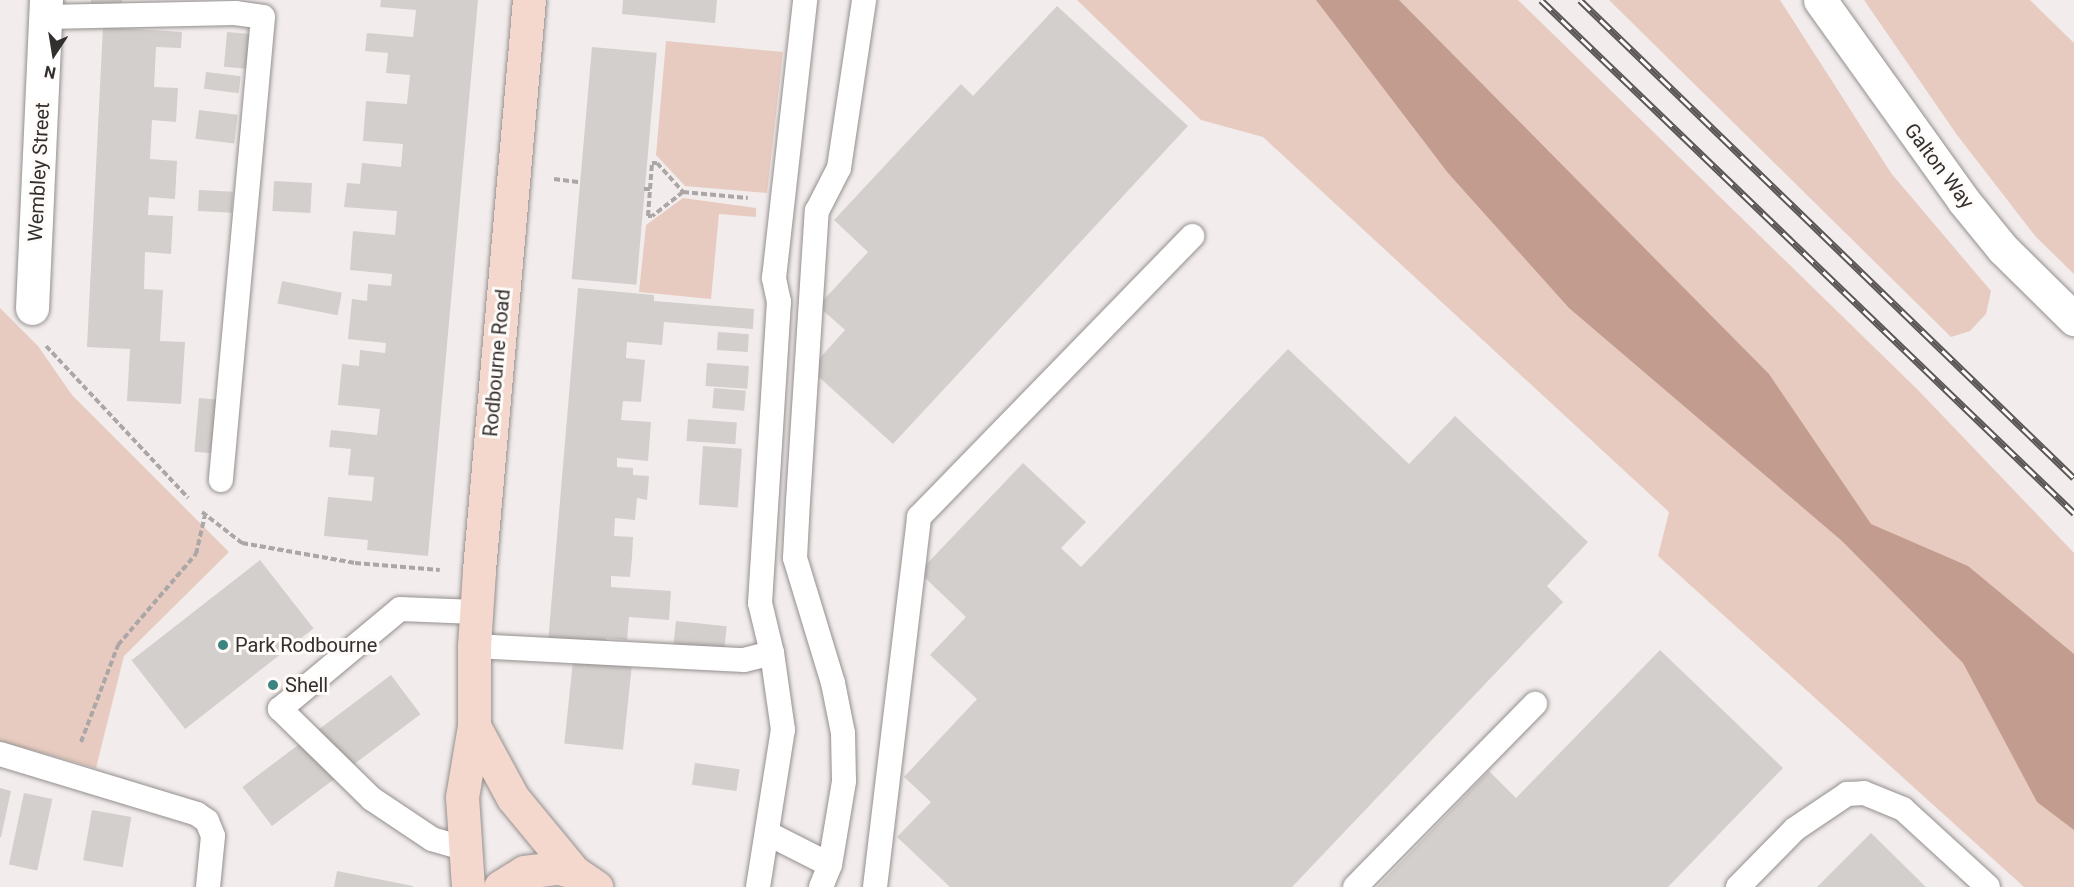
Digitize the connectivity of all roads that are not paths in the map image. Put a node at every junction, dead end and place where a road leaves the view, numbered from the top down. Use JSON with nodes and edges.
{"nodes":[{"id":1,"x":529,"y":0,"type":"edge"},
{"id":2,"x":805,"y":0,"type":"edge"},
{"id":3,"x":864,"y":0,"type":"edge"},
{"id":4,"x":1820,"y":0,"type":"edge"},
{"id":5,"x":46,"y":9,"type":"edge"},
{"id":6,"x":1192,"y":236,"type":"dead end"},
{"id":7,"x":32,"y":308,"type":"dead end"},
{"id":8,"x":2074,"y":319,"type":"edge"},
{"id":9,"x":221,"y":480,"type":"dead end"},
{"id":10,"x":476,"y":612,"type":"junction"},
{"id":11,"x":474,"y":646,"type":"junction"},
{"id":12,"x":772,"y":653,"type":"junction"},
{"id":13,"x":1535,"y":704,"type":"dead end"},
{"id":14,"x":474,"y":726,"type":"junction"},
{"id":15,"x":0,"y":754,"type":"edge"},
{"id":16,"x":769,"y":834,"type":"junction"},
{"id":17,"x":463,"y":848,"type":"junction"},
{"id":18,"x":825,"y":876,"type":"edge"},
{"id":19,"x":591,"y":883,"type":"edge"},
{"id":20,"x":208,"y":887,"type":"edge"},
{"id":21,"x":468,"y":887,"type":"edge"},
{"id":22,"x":500,"y":887,"type":"edge"},
{"id":23,"x":758,"y":887,"type":"edge"},
{"id":24,"x":875,"y":887,"type":"edge"},
{"id":25,"x":1354,"y":887,"type":"edge"},
{"id":26,"x":1738,"y":887,"type":"edge"},
{"id":27,"x":1988,"y":887,"type":"edge"}],
"edges":[{"from":1,"to":10,"type":"main road","name":"Rodbourne Road"},
{"from":2,"to":12,"type":"lane"},
{"from":3,"to":18,"type":"lane"},
{"from":4,"to":8,"type":"street","name":"Galton Way"},
{"from":5,"to":7,"type":"street","name":"Wembley Street"},
{"from":5,"to":9,"type":"lane"},
{"from":6,"to":24,"type":"lane"},
{"from":10,"to":11,"type":"main road","name":"Rodbourne Road"},
{"from":10,"to":17,"type":"lane"},
{"from":11,"to":12,"type":"lane"},
{"from":11,"to":14,"type":"main road","name":"Rodbourne Road"},
{"from":12,"to":16,"type":"lane"},
{"from":13,"to":25,"type":"lane"},
{"from":14,"to":17,"type":"main road","name":"Rodbourne Road"},
{"from":14,"to":19,"type":"main road","name":"Rodbourne Road"},
{"from":15,"to":20,"type":"lane"},
{"from":16,"to":18,"type":"lane"},
{"from":16,"to":23,"type":"lane"},
{"from":17,"to":21,"type":"main road","name":"Rodbourne Road"},
{"from":19,"to":22,"type":"main road"},
{"from":26,"to":27,"type":"lane"}]}
